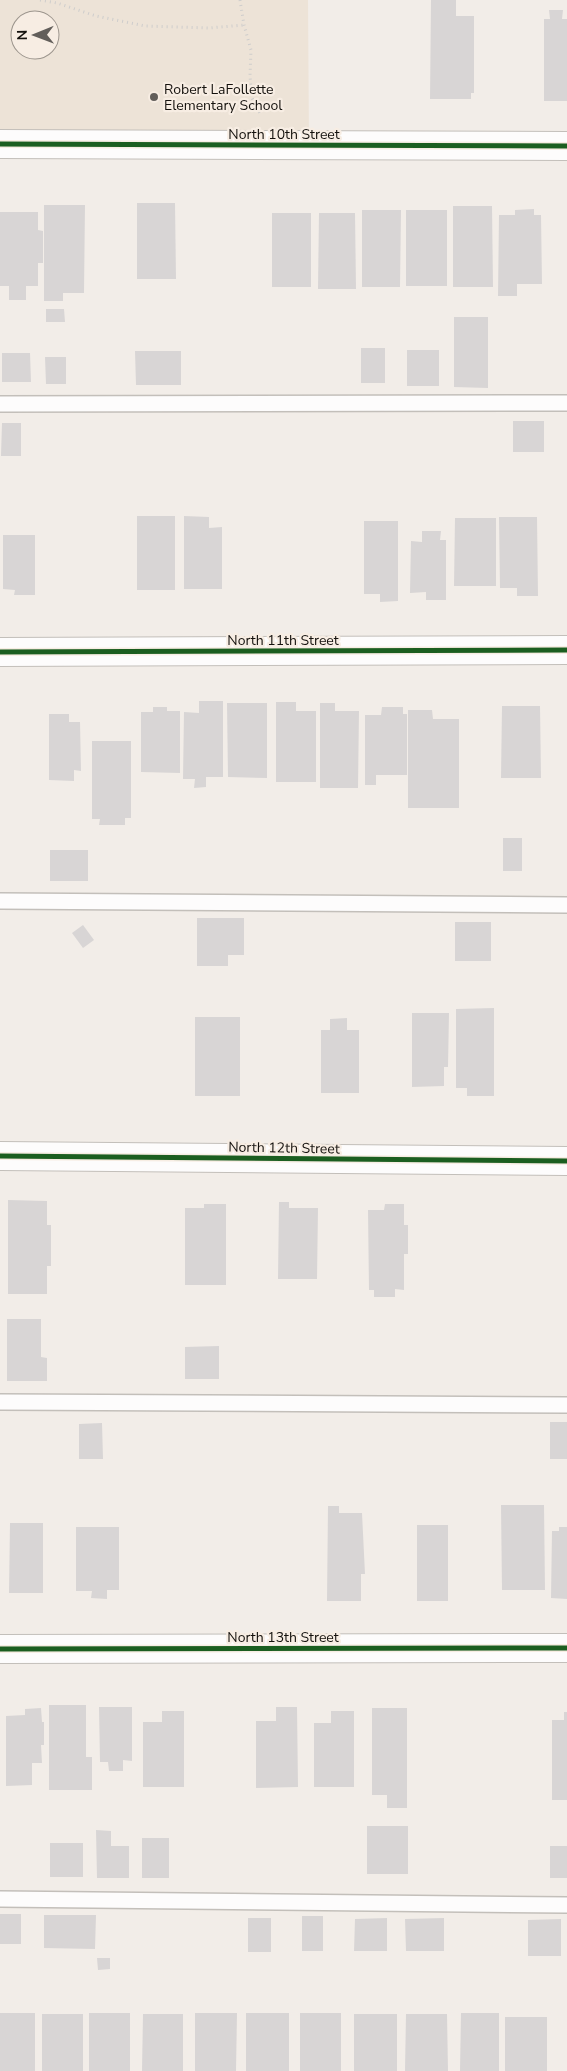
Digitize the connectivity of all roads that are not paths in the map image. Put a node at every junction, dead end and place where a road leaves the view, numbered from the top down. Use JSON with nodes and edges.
{"nodes":[{"id":1,"x":0,"y":144,"type":"edge"},
{"id":2,"x":567,"y":146,"type":"edge"},
{"id":3,"x":0,"y":404,"type":"edge"},
{"id":4,"x":567,"y":404,"type":"edge"},
{"id":5,"x":567,"y":650,"type":"edge"},
{"id":6,"x":0,"y":652,"type":"edge"},
{"id":7,"x":0,"y":901,"type":"edge"},
{"id":8,"x":567,"y":905,"type":"edge"},
{"id":9,"x":0,"y":1156,"type":"edge"},
{"id":10,"x":567,"y":1161,"type":"edge"},
{"id":11,"x":0,"y":1402,"type":"edge"},
{"id":12,"x":567,"y":1405,"type":"edge"},
{"id":13,"x":567,"y":1648,"type":"edge"},
{"id":14,"x":0,"y":1649,"type":"edge"},
{"id":15,"x":0,"y":1899,"type":"edge"},
{"id":16,"x":567,"y":1905,"type":"edge"}],
"edges":[{"from":1,"to":2,"type":"street","name":"North 10th Street"},
{"from":3,"to":4,"type":"lane"},
{"from":5,"to":6,"type":"street","name":"North 11th Street"},
{"from":7,"to":8,"type":"lane"},
{"from":9,"to":10,"type":"street","name":"North 12th Street"},
{"from":11,"to":12,"type":"lane"},
{"from":13,"to":14,"type":"street","name":"North 13th Street"},
{"from":15,"to":16,"type":"lane"}]}
